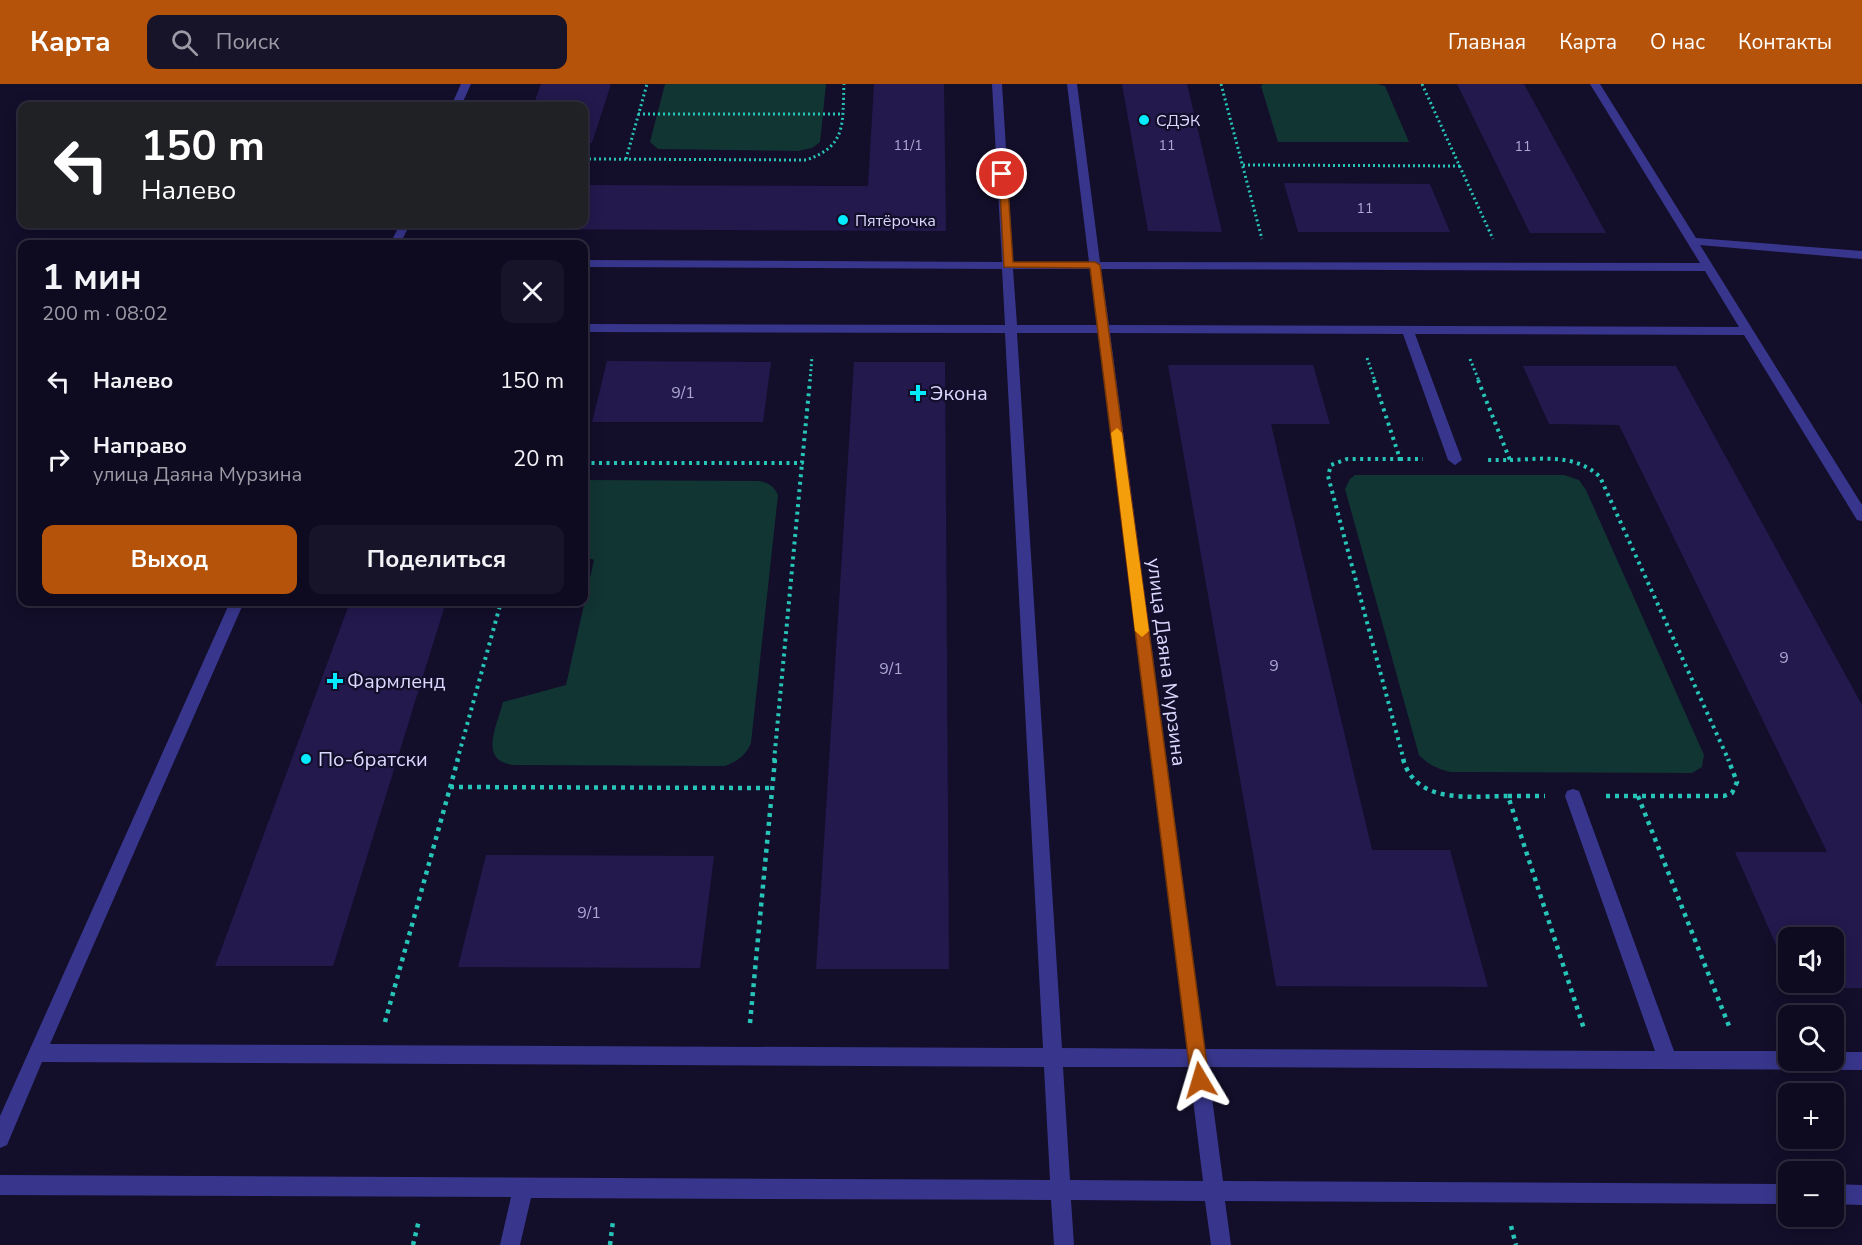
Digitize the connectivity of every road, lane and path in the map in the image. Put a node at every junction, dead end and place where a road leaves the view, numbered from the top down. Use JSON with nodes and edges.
{"nodes":[{"id":1,"x":466,"y":84,"type":"edge"},
{"id":2,"x":647,"y":84,"type":"edge"},
{"id":3,"x":844,"y":84,"type":"edge"},
{"id":4,"x":997,"y":84,"type":"edge"},
{"id":5,"x":1072,"y":84,"type":"edge"},
{"id":6,"x":1221,"y":84,"type":"edge"},
{"id":7,"x":1422,"y":84,"type":"edge"},
{"id":8,"x":1594,"y":84,"type":"edge"},
{"id":9,"x":458,"y":102,"type":"edge"},
{"id":10,"x":638,"y":114,"type":"junction"},
{"id":11,"x":841,"y":114,"type":"junction"},
{"id":12,"x":588,"y":159,"type":"edge"},
{"id":13,"x":626,"y":159,"type":"junction"},
{"id":14,"x":1243,"y":165,"type":"junction"},
{"id":15,"x":1460,"y":166,"type":"junction"},
{"id":16,"x":1260,"y":232,"type":"dead end"},
{"id":17,"x":1490,"y":232,"type":"dead end"},
{"id":18,"x":1692,"y":241,"type":"junction"},
{"id":19,"x":1862,"y":255,"type":"edge"},
{"id":20,"x":588,"y":264,"type":"edge"},
{"id":21,"x":1008,"y":265,"type":"junction"},
{"id":22,"x":1095,"y":265,"type":"junction"},
{"id":23,"x":1708,"y":267,"type":"junction"},
{"id":24,"x":588,"y":328,"type":"edge"},
{"id":25,"x":1011,"y":329,"type":"junction"},
{"id":26,"x":1103,"y":329,"type":"junction"},
{"id":27,"x":1359,"y":330,"type":"junction"},
{"id":28,"x":1408,"y":330,"type":"junction"},
{"id":29,"x":1458,"y":330,"type":"junction"},
{"id":30,"x":1748,"y":331,"type":"junction"},
{"id":31,"x":812,"y":362,"type":"dead end"},
{"id":32,"x":1496,"y":424,"type":"dead end"},
{"id":33,"x":1455,"y":460,"type":"dead end"},
{"id":34,"x":1510,"y":460,"type":"dead end"},
{"id":35,"x":588,"y":463,"type":"edge"},
{"id":36,"x":802,"y":463,"type":"junction"},
{"id":37,"x":1862,"y":516,"type":"edge"},
{"id":38,"x":235,"y":606,"type":"edge"},
{"id":39,"x":500,"y":606,"type":"edge"},
{"id":40,"x":450,"y":787,"type":"junction"},
{"id":41,"x":772,"y":788,"type":"junction"},
{"id":42,"x":1573,"y":795,"type":"junction"},
{"id":43,"x":1509,"y":796,"type":"junction"},
{"id":44,"x":1638,"y":796,"type":"junction"},
{"id":45,"x":37,"y":1053,"type":"junction"},
{"id":46,"x":376,"y":1055,"type":"junction"},
{"id":47,"x":747,"y":1056,"type":"junction"},
{"id":48,"x":1053,"y":1058,"type":"junction"},
{"id":49,"x":1197,"y":1058,"type":"junction"},
{"id":50,"x":1742,"y":1060,"type":"junction"},
{"id":51,"x":1594,"y":1061,"type":"junction"},
{"id":52,"x":1668,"y":1061,"type":"junction"},
{"id":53,"x":1862,"y":1061,"type":"edge"},
{"id":54,"x":0,"y":1138,"type":"edge"},
{"id":55,"x":0,"y":1185,"type":"edge"},
{"id":56,"x":523,"y":1188,"type":"junction"},
{"id":57,"x":1061,"y":1191,"type":"junction"},
{"id":58,"x":1214,"y":1191,"type":"junction"},
{"id":59,"x":1778,"y":1194,"type":"edge"},
{"id":60,"x":1844,"y":1194,"type":"edge"},
{"id":61,"x":1862,"y":1195,"type":"edge"},
{"id":62,"x":510,"y":1245,"type":"edge"},
{"id":63,"x":1064,"y":1245,"type":"edge"},
{"id":64,"x":1221,"y":1245,"type":"edge"}],
"edges":[{"from":1,"to":9,"type":"street"},
{"from":2,"to":10,"type":"path"},
{"from":3,"to":11,"type":"path"},
{"from":4,"to":21,"type":"street"},
{"from":5,"to":22,"type":"street","name":"улица Даяна Мурзина"},
{"from":6,"to":14,"type":"path"},
{"from":7,"to":15,"type":"path"},
{"from":8,"to":18,"type":"street"},
{"from":10,"to":11,"type":"path"},
{"from":10,"to":13,"type":"path"},
{"from":11,"to":13,"type":"path"},
{"from":12,"to":13,"type":"path"},
{"from":14,"to":15,"type":"path"},
{"from":14,"to":16,"type":"path"},
{"from":15,"to":17,"type":"path"},
{"from":18,"to":19,"type":"street"},
{"from":18,"to":23,"type":"street"},
{"from":20,"to":21,"type":"street"},
{"from":21,"to":22,"type":"street"},
{"from":21,"to":25,"type":"street"},
{"from":22,"to":23,"type":"street"},
{"from":22,"to":26,"type":"street","name":"улица Даяна Мурзина"},
{"from":23,"to":30,"type":"street"},
{"from":24,"to":25,"type":"street"},
{"from":25,"to":26,"type":"street"},
{"from":25,"to":48,"type":"street"},
{"from":26,"to":27,"type":"street"},
{"from":26,"to":49,"type":"street","name":"улица Даяна Мурзина"},
{"from":27,"to":28,"type":"street"},
{"from":27,"to":43,"type":"path"},
{"from":28,"to":29,"type":"street"},
{"from":28,"to":33,"type":"street"},
{"from":29,"to":30,"type":"street"},
{"from":29,"to":32,"type":"path"},
{"from":30,"to":37,"type":"street"},
{"from":31,"to":36,"type":"path"},
{"from":34,"to":44,"type":"path"},
{"from":35,"to":36,"type":"path"},
{"from":36,"to":41,"type":"path"},
{"from":38,"to":45,"type":"street"},
{"from":39,"to":40,"type":"path"},
{"from":40,"to":41,"type":"path"},
{"from":40,"to":46,"type":"path"},
{"from":41,"to":47,"type":"path"},
{"from":42,"to":43,"type":"path"},
{"from":42,"to":44,"type":"path"},
{"from":42,"to":52,"type":"street"},
{"from":43,"to":51,"type":"path"},
{"from":44,"to":50,"type":"path"},
{"from":45,"to":46,"type":"street"},
{"from":45,"to":54,"type":"street"},
{"from":46,"to":47,"type":"street"},
{"from":47,"to":48,"type":"street"},
{"from":48,"to":49,"type":"street"},
{"from":48,"to":57,"type":"street"},
{"from":49,"to":51,"type":"street"},
{"from":49,"to":58,"type":"street","name":"улица Даяна Мурзина"},
{"from":50,"to":52,"type":"street"},
{"from":50,"to":53,"type":"street"},
{"from":51,"to":52,"type":"street"},
{"from":55,"to":56,"type":"street"},
{"from":56,"to":57,"type":"street"},
{"from":56,"to":62,"type":"street"},
{"from":57,"to":58,"type":"street"},
{"from":57,"to":63,"type":"street"},
{"from":58,"to":59,"type":"street"},
{"from":58,"to":64,"type":"street","name":"улица Даяна Мурзина"},
{"from":60,"to":61,"type":"street"}]}
